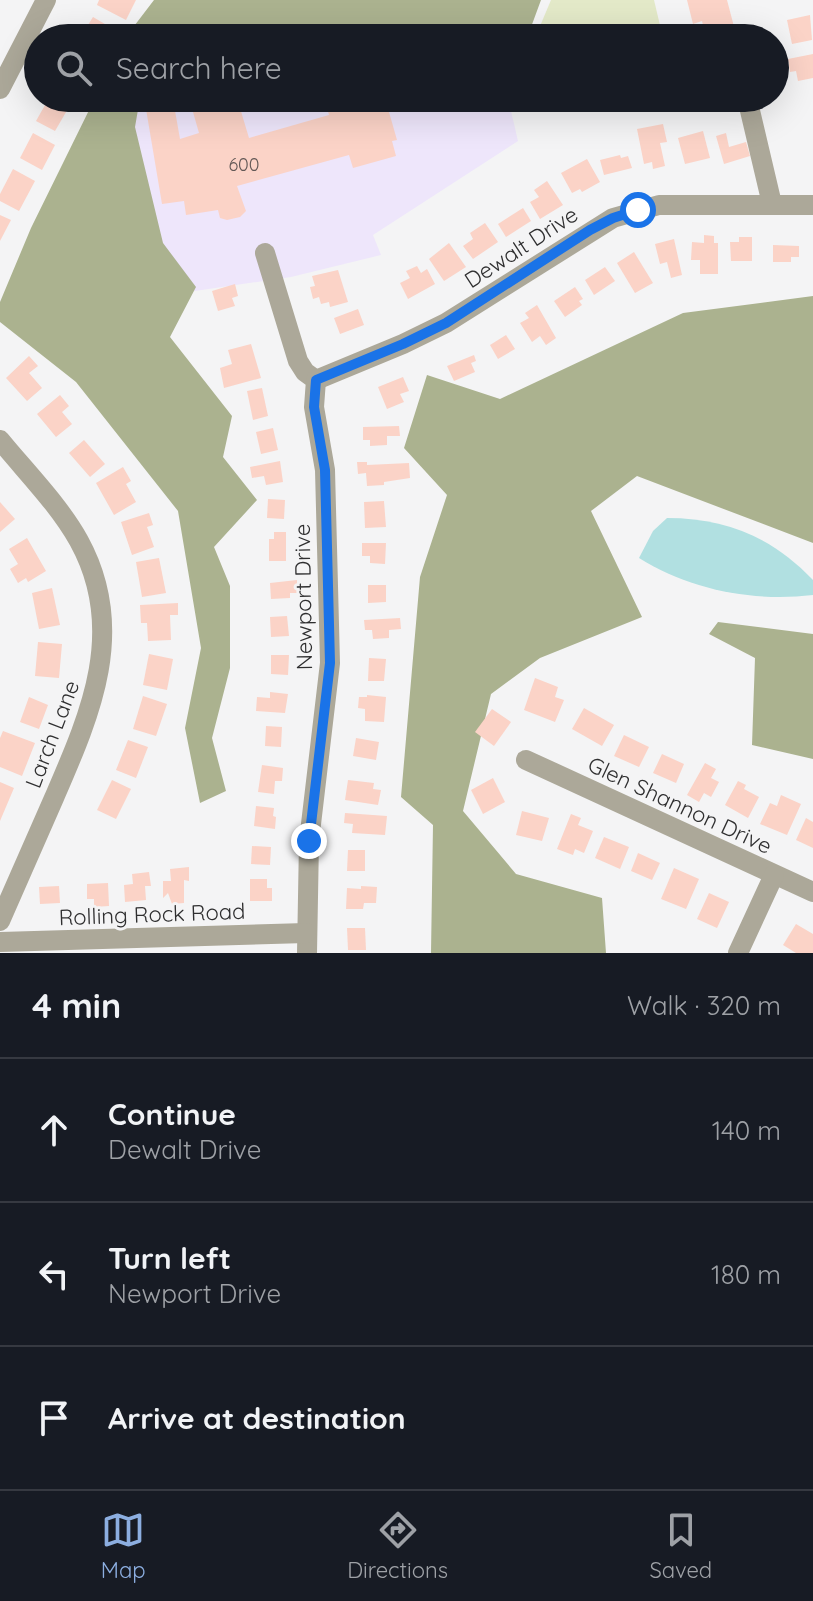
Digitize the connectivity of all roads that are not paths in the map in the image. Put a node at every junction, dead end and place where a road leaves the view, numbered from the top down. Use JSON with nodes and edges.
{"nodes":[{"id":1,"x":46,"y":0,"type":"edge"},
{"id":2,"x":34,"y":24,"type":"edge"},
{"id":3,"x":24,"y":43,"type":"edge"},
{"id":4,"x":0,"y":89,"type":"edge"},
{"id":5,"x":750,"y":112,"type":"edge"},
{"id":6,"x":772,"y":204,"type":"junction"},
{"id":7,"x":813,"y":205,"type":"edge"},
{"id":8,"x":265,"y":253,"type":"dead end"},
{"id":9,"x":316,"y":380,"type":"junction"},
{"id":10,"x":0,"y":440,"type":"edge"},
{"id":11,"x":526,"y":760,"type":"dead end"},
{"id":12,"x":774,"y":875,"type":"junction"},
{"id":13,"x":813,"y":892,"type":"edge"},
{"id":14,"x":0,"y":921,"type":"edge"},
{"id":15,"x":0,"y":942,"type":"edge"},
{"id":16,"x":306,"y":943,"type":"edge"},
{"id":17,"x":738,"y":953,"type":"edge"}],
"edges":[{"from":1,"to":2,"type":"street"},
{"from":3,"to":4,"type":"street"},
{"from":5,"to":6,"type":"street"},
{"from":6,"to":7,"type":"street","name":"Dewalt Drive"},
{"from":6,"to":9,"type":"street","name":"Dewalt Drive"},
{"from":8,"to":9,"type":"street"},
{"from":9,"to":16,"type":"street","name":"Newport Drive"},
{"from":10,"to":14,"type":"street","name":"Larch Lane"},
{"from":11,"to":12,"type":"street","name":"Glen Shannon Drive"},
{"from":12,"to":13,"type":"street","name":"Glen Shannon Drive"},
{"from":12,"to":17,"type":"street"},
{"from":15,"to":16,"type":"street","name":"Rolling Rock Road"}]}
